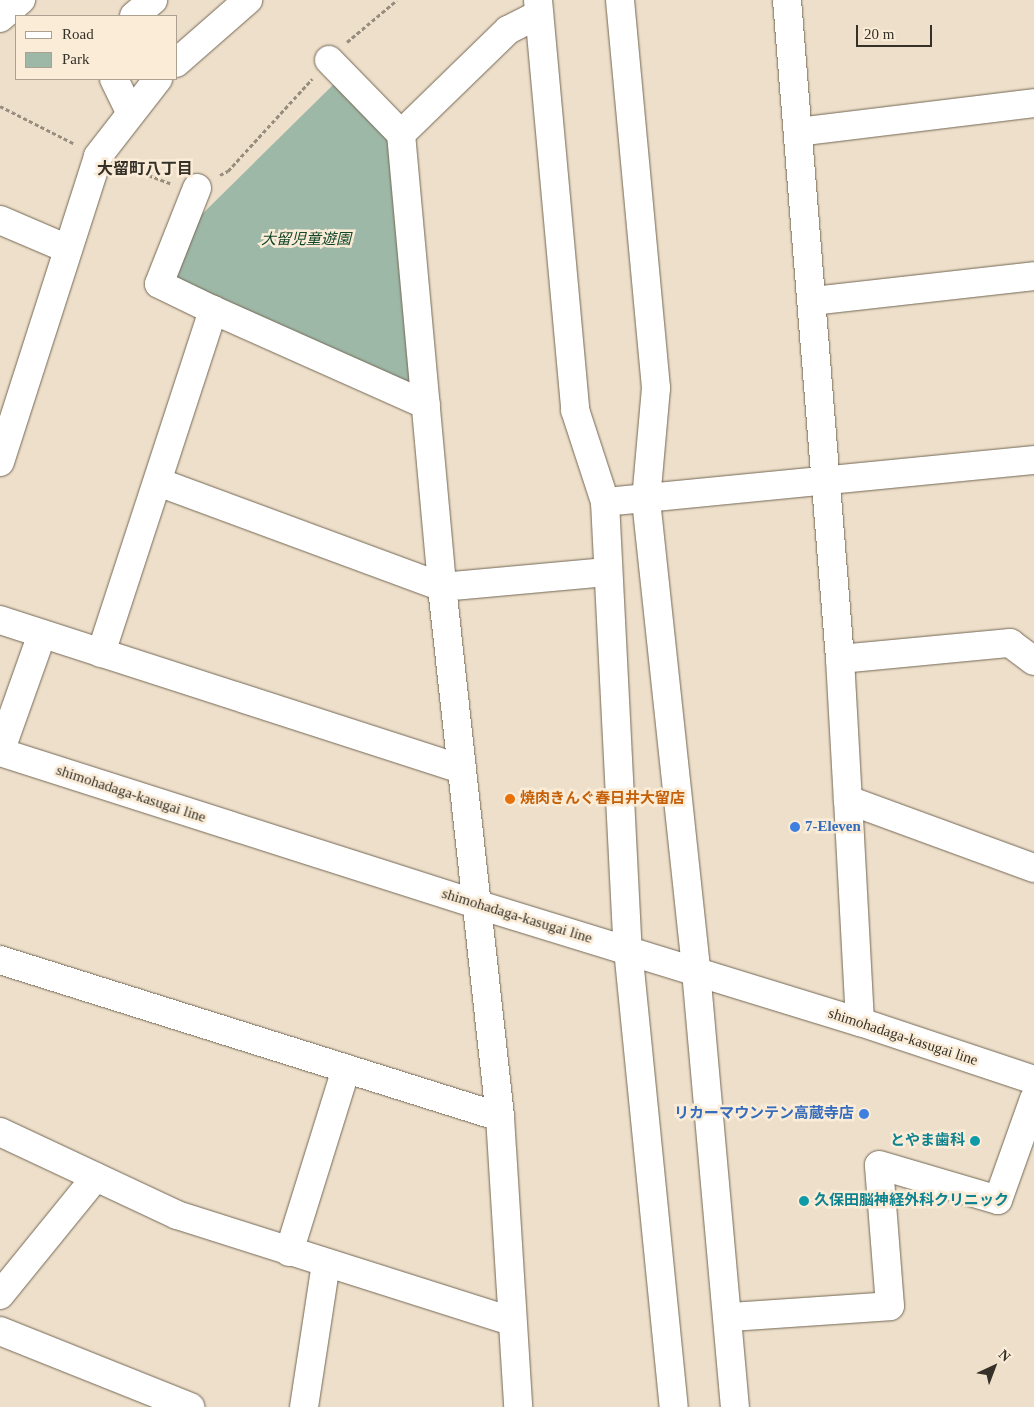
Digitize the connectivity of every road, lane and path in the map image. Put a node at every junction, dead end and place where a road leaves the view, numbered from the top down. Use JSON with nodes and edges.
{"nodes":[{"id":1,"x":21,"y":0,"type":"edge"},
{"id":2,"x":153,"y":0,"type":"edge"},
{"id":3,"x":248,"y":0,"type":"edge"},
{"id":4,"x":397,"y":0,"type":"edge"},
{"id":5,"x":620,"y":0,"type":"edge"},
{"id":6,"x":787,"y":0,"type":"edge"},
{"id":7,"x":539,"y":7,"type":"edge"},
{"id":8,"x":135,"y":15,"type":"edge"},
{"id":9,"x":0,"y":18,"type":"edge"},
{"id":10,"x":0,"y":23,"type":"edge"},
{"id":11,"x":15,"y":27,"type":"edge"},
{"id":12,"x":329,"y":60,"type":"junction"},
{"id":13,"x":178,"y":61,"type":"edge"},
{"id":14,"x":114,"y":80,"type":"edge"},
{"id":15,"x":157,"y":80,"type":"edge"},
{"id":16,"x":1034,"y":103,"type":"edge"},
{"id":17,"x":0,"y":106,"type":"edge"},
{"id":18,"x":130,"y":112,"type":"junction"},
{"id":19,"x":798,"y":132,"type":"junction"},
{"id":20,"x":401,"y":134,"type":"junction"},
{"id":21,"x":98,"y":156,"type":"junction"},
{"id":22,"x":197,"y":188,"type":"junction"},
{"id":23,"x":0,"y":220,"type":"edge"},
{"id":24,"x":68,"y":249,"type":"junction"},
{"id":25,"x":1034,"y":276,"type":"edge"},
{"id":26,"x":812,"y":301,"type":"junction"},
{"id":27,"x":213,"y":310,"type":"junction"},
{"id":28,"x":426,"y":405,"type":"junction"},
{"id":29,"x":5,"y":428,"type":"edge"},
{"id":30,"x":1034,"y":460,"type":"edge"},
{"id":31,"x":0,"y":462,"type":"edge"},
{"id":32,"x":158,"y":482,"type":"junction"},
{"id":33,"x":824,"y":482,"type":"junction"},
{"id":34,"x":646,"y":500,"type":"junction"},
{"id":35,"x":605,"y":502,"type":"junction"},
{"id":36,"x":606,"y":572,"type":"junction"},
{"id":37,"x":442,"y":587,"type":"junction"},
{"id":38,"x":0,"y":620,"type":"edge"},
{"id":39,"x":42,"y":634,"type":"junction"},
{"id":40,"x":101,"y":653,"type":"junction"},
{"id":41,"x":840,"y":659,"type":"junction"},
{"id":42,"x":1034,"y":661,"type":"edge"},
{"id":43,"x":0,"y":752,"type":"edge"},
{"id":44,"x":462,"y":769,"type":"junction"},
{"id":45,"x":848,"y":800,"type":"junction"},
{"id":46,"x":1034,"y":868,"type":"edge"},
{"id":47,"x":479,"y":905,"type":"junction"},
{"id":48,"x":628,"y":949,"type":"junction"},
{"id":49,"x":0,"y":960,"type":"edge"},
{"id":50,"x":696,"y":971,"type":"junction"},
{"id":51,"x":860,"y":1022,"type":"junction"},
{"id":52,"x":346,"y":1069,"type":"junction"},
{"id":53,"x":1034,"y":1080,"type":"edge"},
{"id":54,"x":1034,"y":1099,"type":"edge"},
{"id":55,"x":500,"y":1118,"type":"junction"},
{"id":56,"x":0,"y":1132,"type":"edge"},
{"id":57,"x":96,"y":1177,"type":"junction"},
{"id":58,"x":289,"y":1252,"type":"junction"},
{"id":59,"x":326,"y":1264,"type":"junction"},
{"id":60,"x":0,"y":1295,"type":"edge"},
{"id":61,"x":730,"y":1317,"type":"junction"},
{"id":62,"x":511,"y":1321,"type":"junction"},
{"id":63,"x":0,"y":1331,"type":"edge"},
{"id":64,"x":190,"y":1407,"type":"edge"},
{"id":65,"x":304,"y":1407,"type":"edge"},
{"id":66,"x":518,"y":1407,"type":"edge"},
{"id":67,"x":674,"y":1407,"type":"edge"},
{"id":68,"x":735,"y":1407,"type":"edge"}],
"edges":[{"from":1,"to":9,"type":"street"},
{"from":2,"to":8,"type":"street"},
{"from":3,"to":13,"type":"street"},
{"from":4,"to":12,"type":"path"},
{"from":5,"to":34,"type":"street"},
{"from":6,"to":19,"type":"street"},
{"from":7,"to":20,"type":"street"},
{"from":7,"to":35,"type":"street"},
{"from":10,"to":11,"type":"street"},
{"from":12,"to":20,"type":"street"},
{"from":12,"to":22,"type":"path"},
{"from":14,"to":18,"type":"street"},
{"from":15,"to":18,"type":"street"},
{"from":16,"to":19,"type":"street"},
{"from":17,"to":21,"type":"path"},
{"from":18,"to":21,"type":"street"},
{"from":19,"to":26,"type":"street"},
{"from":20,"to":28,"type":"street"},
{"from":21,"to":22,"type":"path"},
{"from":21,"to":24,"type":"street"},
{"from":22,"to":27,"type":"street"},
{"from":23,"to":24,"type":"street"},
{"from":24,"to":29,"type":"street"},
{"from":25,"to":26,"type":"street"},
{"from":26,"to":33,"type":"street"},
{"from":27,"to":28,"type":"street"},
{"from":27,"to":32,"type":"street"},
{"from":28,"to":37,"type":"street"},
{"from":29,"to":31,"type":"street"},
{"from":30,"to":33,"type":"street"},
{"from":32,"to":37,"type":"street"},
{"from":32,"to":40,"type":"street"},
{"from":33,"to":34,"type":"street"},
{"from":33,"to":41,"type":"street"},
{"from":34,"to":35,"type":"street"},
{"from":34,"to":50,"type":"street"},
{"from":35,"to":36,"type":"street"},
{"from":36,"to":37,"type":"street"},
{"from":36,"to":48,"type":"street"},
{"from":37,"to":44,"type":"street"},
{"from":38,"to":39,"type":"street"},
{"from":39,"to":40,"type":"street"},
{"from":39,"to":43,"type":"street"},
{"from":40,"to":44,"type":"street"},
{"from":41,"to":42,"type":"street"},
{"from":41,"to":45,"type":"street"},
{"from":43,"to":47,"type":"street","name":"shimohadaga-kasugai line"},
{"from":44,"to":47,"type":"street"},
{"from":45,"to":46,"type":"street"},
{"from":45,"to":51,"type":"street"},
{"from":47,"to":48,"type":"street","name":"shimohadaga-kasugai line"},
{"from":47,"to":55,"type":"street"},
{"from":48,"to":50,"type":"street","name":"shimohadaga-kasugai line"},
{"from":48,"to":67,"type":"street"},
{"from":49,"to":52,"type":"street"},
{"from":50,"to":51,"type":"street","name":"shimohadaga-kasugai line"},
{"from":50,"to":61,"type":"street"},
{"from":51,"to":53,"type":"street","name":"shimohadaga-kasugai line"},
{"from":52,"to":55,"type":"street"},
{"from":52,"to":58,"type":"street"},
{"from":54,"to":61,"type":"street"},
{"from":55,"to":62,"type":"street"},
{"from":56,"to":57,"type":"street"},
{"from":57,"to":58,"type":"street"},
{"from":57,"to":60,"type":"street"},
{"from":58,"to":59,"type":"street"},
{"from":59,"to":62,"type":"street"},
{"from":59,"to":65,"type":"street"},
{"from":61,"to":68,"type":"street"},
{"from":62,"to":66,"type":"street"},
{"from":63,"to":64,"type":"street"}]}
